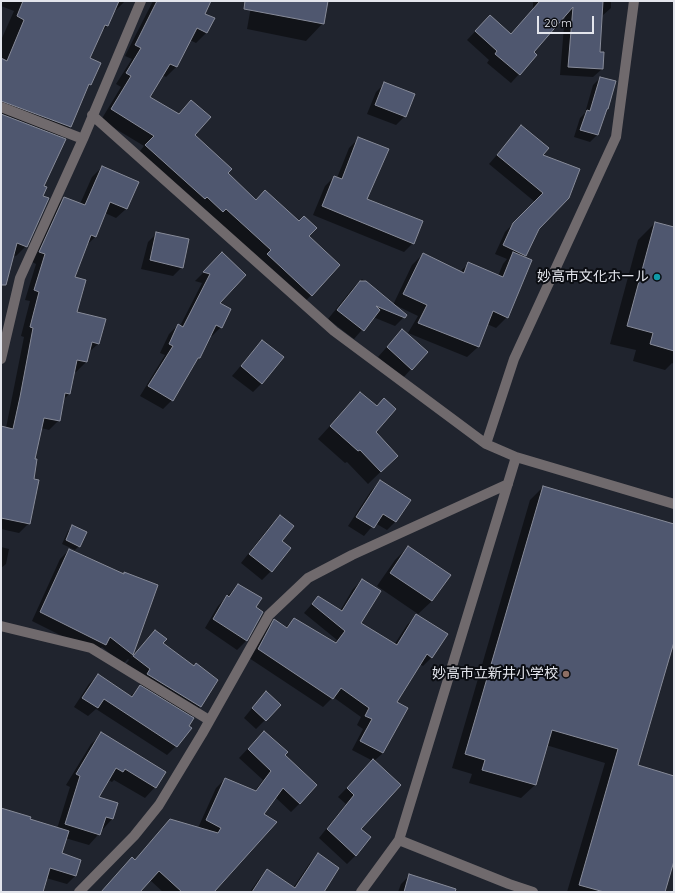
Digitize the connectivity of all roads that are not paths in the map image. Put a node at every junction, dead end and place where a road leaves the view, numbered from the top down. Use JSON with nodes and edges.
{"nodes":[{"id":1,"x":141,"y":1,"type":"edge"},
{"id":2,"x":634,"y":1,"type":"edge"},
{"id":3,"x":1,"y":107,"type":"edge"},
{"id":4,"x":92,"y":116,"type":"junction"},
{"id":5,"x":83,"y":139,"type":"junction"},
{"id":6,"x":1,"y":358,"type":"edge"},
{"id":7,"x":486,"y":444,"type":"junction"},
{"id":8,"x":516,"y":457,"type":"junction"},
{"id":9,"x":508,"y":484,"type":"junction"},
{"id":10,"x":674,"y":504,"type":"edge"},
{"id":11,"x":1,"y":626,"type":"edge"},
{"id":12,"x":209,"y":720,"type":"junction"},
{"id":13,"x":399,"y":840,"type":"junction"},
{"id":14,"x":508,"y":888,"type":"edge"},
{"id":15,"x":79,"y":892,"type":"edge"},
{"id":16,"x":362,"y":892,"type":"edge"},
{"id":17,"x":533,"y":892,"type":"edge"}],
"edges":[{"from":1,"to":4,"type":"street"},
{"from":2,"to":7,"type":"street"},
{"from":3,"to":5,"type":"street"},
{"from":4,"to":5,"type":"street"},
{"from":4,"to":7,"type":"street"},
{"from":5,"to":6,"type":"street"},
{"from":7,"to":8,"type":"street"},
{"from":8,"to":9,"type":"street"},
{"from":8,"to":10,"type":"street"},
{"from":9,"to":12,"type":"street"},
{"from":9,"to":13,"type":"street"},
{"from":11,"to":12,"type":"street"},
{"from":12,"to":15,"type":"street"},
{"from":13,"to":14,"type":"street"},
{"from":13,"to":16,"type":"street"},
{"from":14,"to":17,"type":"street"}]}
